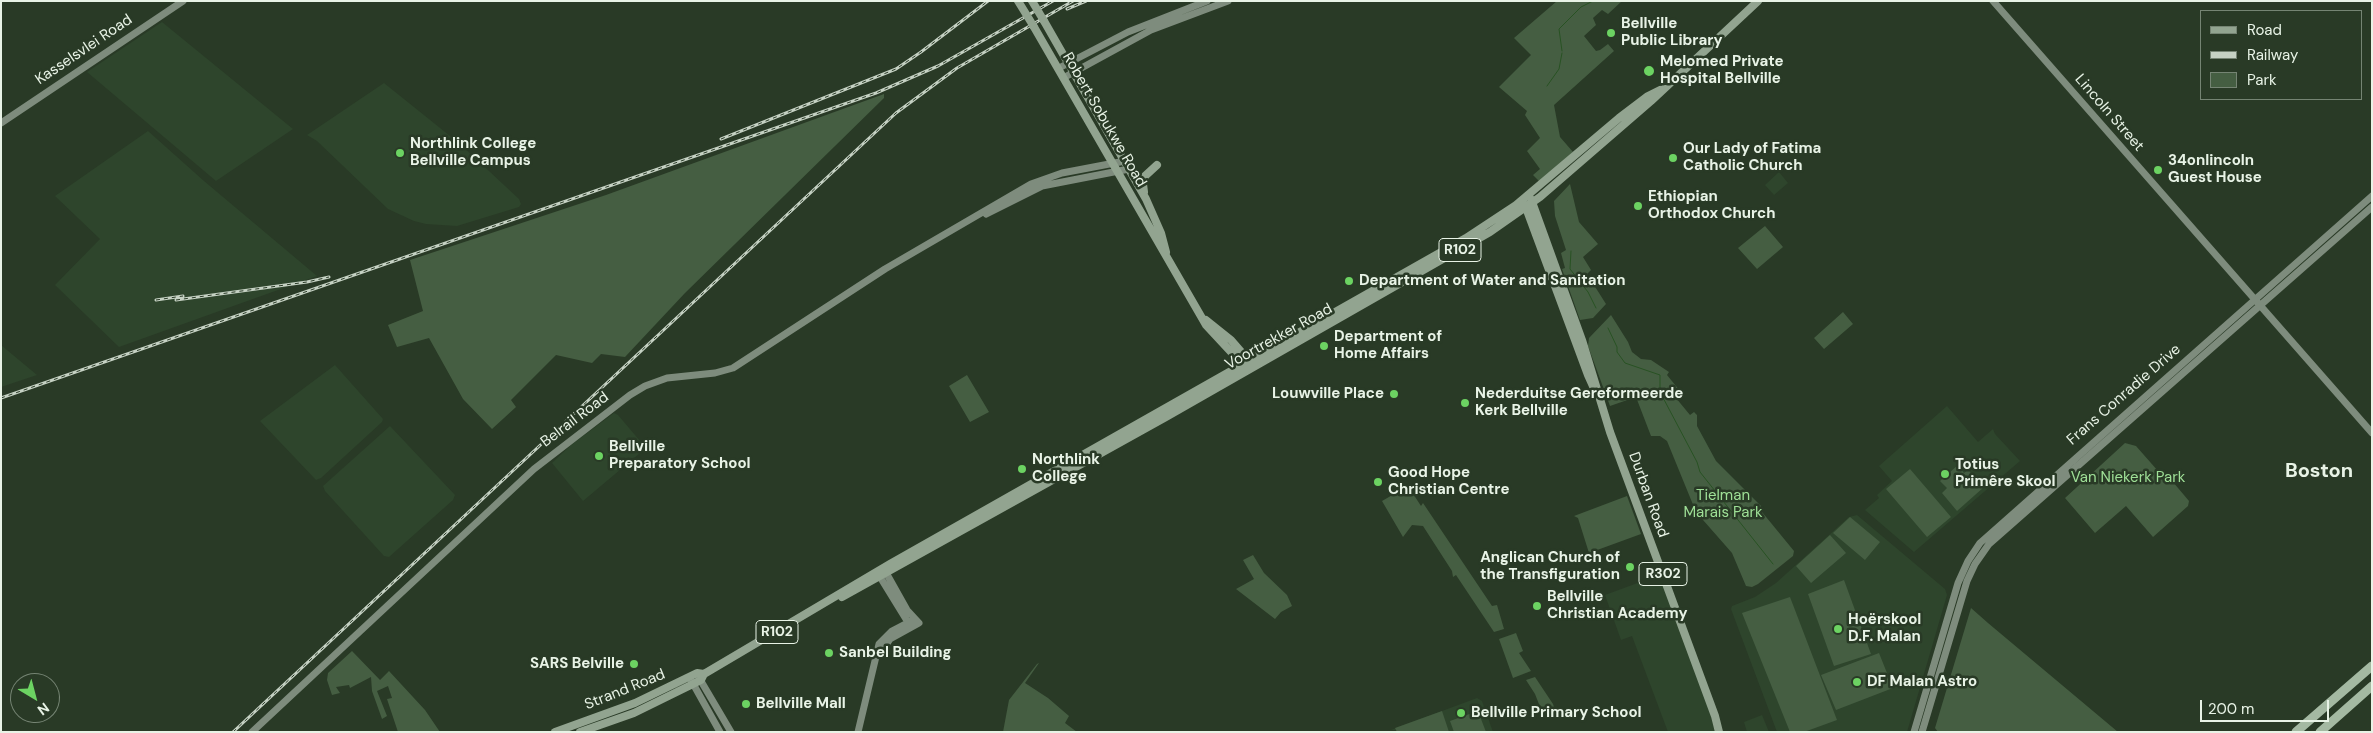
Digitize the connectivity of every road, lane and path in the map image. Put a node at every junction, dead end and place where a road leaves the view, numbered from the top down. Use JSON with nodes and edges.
{"nodes":[{"id":1,"x":183,"y":1,"type":"edge"},
{"id":2,"x":1018,"y":1,"type":"edge"},
{"id":3,"x":1032,"y":1,"type":"edge"},
{"id":4,"x":1207,"y":1,"type":"edge"},
{"id":5,"x":1228,"y":1,"type":"edge"},
{"id":6,"x":1758,"y":1,"type":"edge"},
{"id":7,"x":1993,"y":1,"type":"edge"},
{"id":8,"x":1069,"y":62,"type":"junction"},
{"id":9,"x":1060,"y":68,"type":"junction"},
{"id":10,"x":1074,"y":72,"type":"junction"},
{"id":11,"x":1064,"y":78,"type":"junction"},
{"id":12,"x":1660,"y":90,"type":"junction"},
{"id":13,"x":1,"y":123,"type":"edge"},
{"id":14,"x":1114,"y":163,"type":"junction"},
{"id":15,"x":1127,"y":165,"type":"junction"},
{"id":16,"x":1157,"y":165,"type":"dead end"},
{"id":17,"x":1119,"y":171,"type":"junction"},
{"id":18,"x":1551,"y":182,"type":"junction"},
{"id":19,"x":2372,"y":196,"type":"edge"},
{"id":20,"x":1526,"y":197,"type":"junction"},
{"id":21,"x":1146,"y":199,"type":"junction"},
{"id":22,"x":1530,"y":206,"type":"junction"},
{"id":23,"x":2372,"y":207,"type":"edge"},
{"id":24,"x":971,"y":220,"type":"junction"},
{"id":25,"x":1166,"y":254,"type":"junction"},
{"id":26,"x":2254,"y":300,"type":"junction"},
{"id":27,"x":2259,"y":306,"type":"junction"},
{"id":28,"x":1248,"y":366,"type":"junction"},
{"id":29,"x":2372,"y":433,"type":"edge"},
{"id":30,"x":1005,"y":507,"type":"junction"},
{"id":31,"x":982,"y":511,"type":"junction"},
{"id":32,"x":882,"y":573,"type":"junction"},
{"id":33,"x":913,"y":623,"type":"junction"},
{"id":34,"x":900,"y":633,"type":"junction"},
{"id":35,"x":881,"y":641,"type":"junction"},
{"id":36,"x":876,"y":663,"type":"junction"},
{"id":37,"x":2372,"y":666,"type":"edge"},
{"id":38,"x":697,"y":678,"type":"junction"},
{"id":39,"x":2372,"y":686,"type":"edge"},
{"id":40,"x":634,"y":713,"type":"junction"},
{"id":41,"x":603,"y":715,"type":"junction"},
{"id":42,"x":1715,"y":716,"type":"junction"},
{"id":43,"x":252,"y":732,"type":"edge"},
{"id":44,"x":555,"y":732,"type":"edge"},
{"id":45,"x":580,"y":732,"type":"edge"},
{"id":46,"x":720,"y":732,"type":"edge"},
{"id":47,"x":730,"y":732,"type":"edge"},
{"id":48,"x":858,"y":732,"type":"edge"},
{"id":49,"x":1719,"y":732,"type":"edge"},
{"id":50,"x":1724,"y":732,"type":"edge"},
{"id":51,"x":1914,"y":732,"type":"edge"},
{"id":52,"x":1922,"y":732,"type":"edge"},
{"id":53,"x":2296,"y":732,"type":"edge"},
{"id":54,"x":2320,"y":732,"type":"edge"}],
"edges":[{"from":1,"to":13,"type":"main road","name":"Kasselsvlei Road"},
{"from":2,"to":9,"type":"main road","name":"Robert Sobukwe Road","bridge":true},
{"from":3,"to":8,"type":"main road","name":"Robert Sobukwe Road","bridge":true},
{"from":4,"to":8,"type":"main road"},
{"from":5,"to":10,"type":"main road"},
{"from":6,"to":12,"type":"main road","name":"Voortrekker Road","number":"R102"},
{"from":7,"to":26,"type":"main road","name":"Lincoln Street"},
{"from":8,"to":9,"type":"main road"},
{"from":8,"to":10,"type":"main road","name":"Robert Sobukwe Road"},
{"from":9,"to":11,"type":"main road","name":"Robert Sobukwe Road"},
{"from":10,"to":11,"type":"main road"},
{"from":10,"to":15,"type":"main road","name":"Robert Sobukwe Road"},
{"from":11,"to":14,"type":"main road","name":"Robert Sobukwe Road"},
{"from":12,"to":18,"type":"main road","name":"Voortrekker Road","number":"R102"},
{"from":12,"to":18,"type":"main road","name":"Voortrekker Road","number":"R102"},
{"from":14,"to":15,"type":"main road","name":"Belrail Road"},
{"from":14,"to":17,"type":"main road","name":"Robert Sobukwe Road"},
{"from":14,"to":24,"type":"main road","name":"Belrail Road"},
{"from":15,"to":17,"type":"main road","name":"Belrail Road"},
{"from":15,"to":21,"type":"main road","name":"Robert Sobukwe Road"},
{"from":16,"to":21,"type":"main road"},
{"from":17,"to":24,"type":"main road","name":"Belrail Road"},
{"from":17,"to":25,"type":"main road","name":"Robert Sobukwe Road"},
{"from":18,"to":20,"type":"main road","name":"Voortrekker Road","number":"R102"},
{"from":18,"to":22,"type":"main road","name":"Voortrekker Road","number":"R102"},
{"from":19,"to":26,"type":"main road","name":"Frans Conradie Drive"},
{"from":20,"to":22,"type":"main road","name":"Durban Road","number":"R302"},
{"from":20,"to":28,"type":"main road","name":"Voortrekker Road","number":"R102"},
{"from":21,"to":25,"type":"main road","name":"Robert Sobukwe Road"},
{"from":22,"to":28,"type":"main road","name":"Voortrekker Road","number":"R102"},
{"from":22,"to":42,"type":"main road","name":"Durban Road","number":"R302"},
{"from":23,"to":27,"type":"main road","name":"Frans Conradie Drive"},
{"from":24,"to":43,"type":"main road","name":"Belrail Road"},
{"from":25,"to":28,"type":"main road","name":"Robert Sobukwe Road"},
{"from":26,"to":27,"type":"main road","name":"Lincoln Street"},
{"from":26,"to":51,"type":"main road","name":"Frans Conradie Drive"},
{"from":27,"to":29,"type":"main road","name":"Lincoln Street"},
{"from":27,"to":52,"type":"main road","name":"Frans Conradie Drive"},
{"from":28,"to":30,"type":"main road","name":"Voortrekker Road","number":"R102"},
{"from":28,"to":31,"type":"main road","name":"Voortrekker Road","number":"R102"},
{"from":30,"to":31,"type":"main road"},
{"from":30,"to":32,"type":"main road","name":"Voortrekker Road","number":"R102"},
{"from":31,"to":32,"type":"main road","name":"Voortrekker Road","number":"R102"},
{"from":32,"to":33,"type":"main road"},
{"from":32,"to":38,"type":"main road","name":"Strand Road","number":"R102"},
{"from":33,"to":34,"type":"main road"},
{"from":33,"to":35,"type":"main road"},
{"from":34,"to":35,"type":"main road"},
{"from":34,"to":36,"type":"main road"},
{"from":35,"to":36,"type":"main road"},
{"from":36,"to":48,"type":"main road"},
{"from":37,"to":53,"type":"highway"},
{"from":38,"to":40,"type":"main road","name":"Strand Road","number":"R102"},
{"from":38,"to":41,"type":"main road","name":"Strand Road","number":"R102"},
{"from":38,"to":46,"type":"main road"},
{"from":38,"to":47,"type":"main road"},
{"from":39,"to":54,"type":"highway"},
{"from":40,"to":41,"type":"main road"},
{"from":40,"to":45,"type":"main road","name":"Strand Road","number":"R102"},
{"from":41,"to":44,"type":"main road","name":"Strand Road","number":"R102"},
{"from":42,"to":49,"type":"main road","name":"Durban Road","number":"R302"},
{"from":42,"to":50,"type":"main road","name":"Durban Road","number":"R302"}]}
